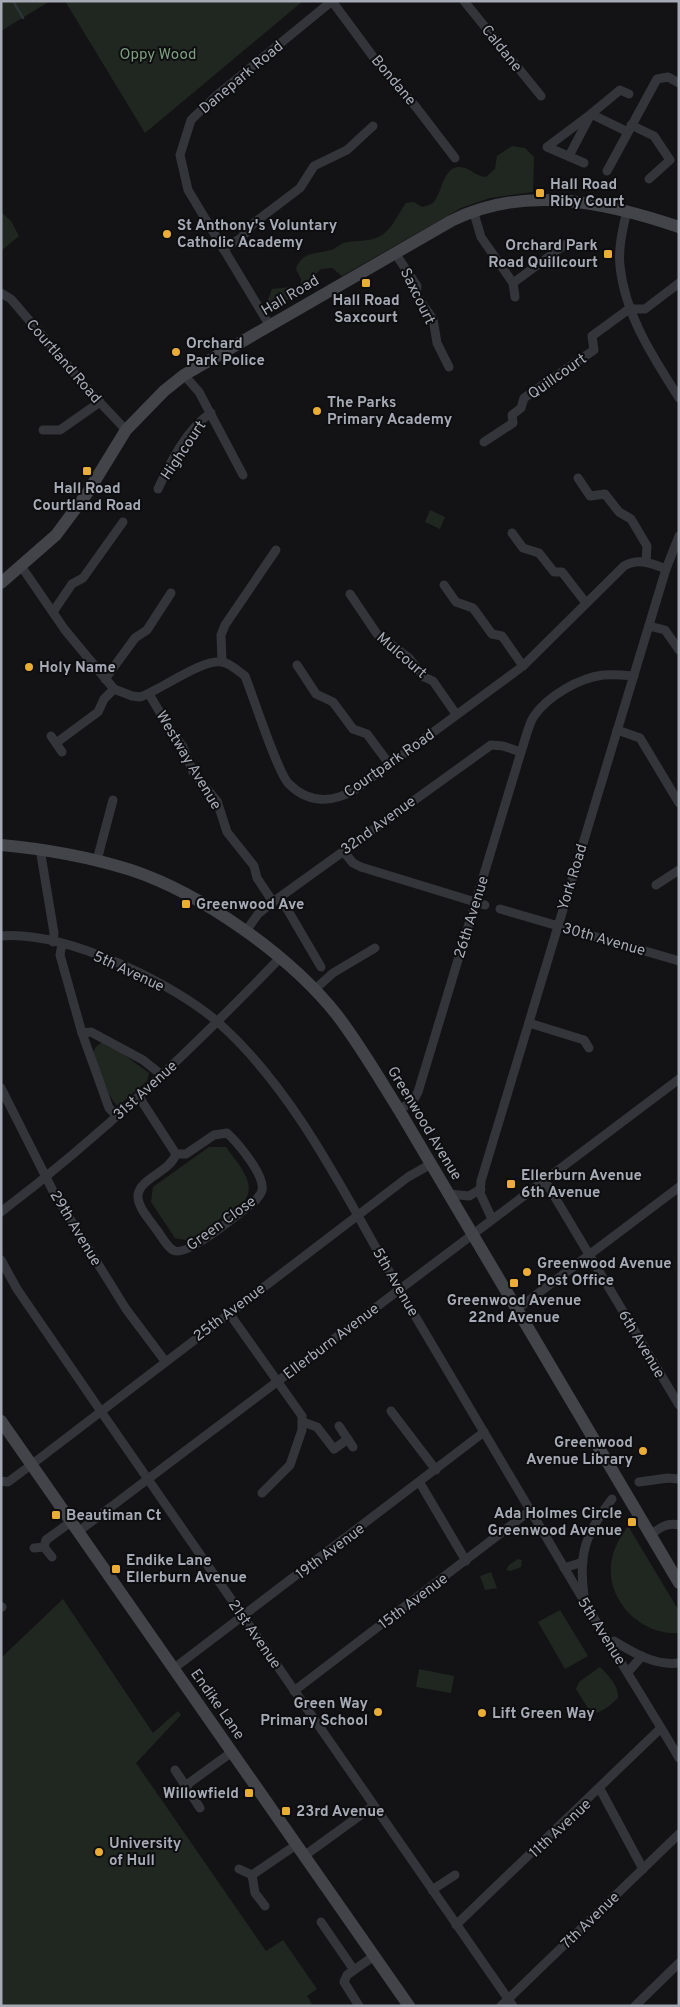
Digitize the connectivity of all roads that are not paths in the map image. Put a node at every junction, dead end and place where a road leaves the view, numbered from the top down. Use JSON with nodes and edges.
{"nodes":[{"id":1,"x":332,"y":1,"type":"edge"},
{"id":2,"x":464,"y":1,"type":"edge"},
{"id":3,"x":679,"y":83,"type":"edge"},
{"id":4,"x":629,"y":94,"type":"dead end"},
{"id":5,"x":541,"y":96,"type":"dead end"},
{"id":6,"x":591,"y":114,"type":"junction"},
{"id":7,"x":373,"y":126,"type":"dead end"},
{"id":8,"x":629,"y":129,"type":"junction"},
{"id":9,"x":569,"y":156,"type":"junction"},
{"id":10,"x":455,"y":158,"type":"dead end"},
{"id":11,"x":584,"y":163,"type":"dead end"},
{"id":12,"x":607,"y":171,"type":"dead end"},
{"id":13,"x":649,"y":180,"type":"dead end"},
{"id":14,"x":473,"y":210,"type":"junction"},
{"id":15,"x":627,"y":210,"type":"junction"},
{"id":16,"x":679,"y":227,"type":"edge"},
{"id":17,"x":566,"y":244,"type":"dead end"},
{"id":18,"x":223,"y":249,"type":"junction"},
{"id":19,"x":396,"y":253,"type":"junction"},
{"id":20,"x":513,"y":283,"type":"junction"},
{"id":21,"x":679,"y":283,"type":"edge"},
{"id":22,"x":1,"y":293,"type":"edge"},
{"id":23,"x":515,"y":298,"type":"dead end"},
{"id":24,"x":629,"y":309,"type":"junction"},
{"id":25,"x":270,"y":326,"type":"junction"},
{"id":26,"x":450,"y":367,"type":"dead end"},
{"id":27,"x":184,"y":376,"type":"junction"},
{"id":28,"x":679,"y":398,"type":"edge"},
{"id":29,"x":100,"y":402,"type":"junction"},
{"id":30,"x":211,"y":413,"type":"junction"},
{"id":31,"x":43,"y":430,"type":"dead end"},
{"id":32,"x":126,"y":430,"type":"junction"},
{"id":33,"x":484,"y":442,"type":"dead end"},
{"id":34,"x":244,"y":475,"type":"dead end"},
{"id":35,"x":578,"y":478,"type":"dead end"},
{"id":36,"x":158,"y":489,"type":"dead end"},
{"id":37,"x":123,"y":522,"type":"dead end"},
{"id":38,"x":512,"y":534,"type":"dead end"},
{"id":39,"x":679,"y":536,"type":"edge"},
{"id":40,"x":276,"y":550,"type":"dead end"},
{"id":41,"x":646,"y":562,"type":"junction"},
{"id":42,"x":21,"y":566,"type":"junction"},
{"id":43,"x":666,"y":569,"type":"junction"},
{"id":44,"x":1,"y":583,"type":"edge"},
{"id":45,"x":444,"y":585,"type":"dead end"},
{"id":46,"x":171,"y":593,"type":"dead end"},
{"id":47,"x":350,"y":594,"type":"dead end"},
{"id":48,"x":586,"y":603,"type":"junction"},
{"id":49,"x":53,"y":612,"type":"junction"},
{"id":50,"x":649,"y":626,"type":"junction"},
{"id":51,"x":679,"y":650,"type":"edge"},
{"id":52,"x":222,"y":662,"type":"junction"},
{"id":53,"x":297,"y":665,"type":"dead end"},
{"id":54,"x":523,"y":666,"type":"junction"},
{"id":55,"x":634,"y":676,"type":"junction"},
{"id":56,"x":105,"y":679,"type":"junction"},
{"id":57,"x":114,"y":689,"type":"junction"},
{"id":58,"x":149,"y":694,"type":"junction"},
{"id":59,"x":456,"y":714,"type":"junction"},
{"id":60,"x":617,"y":730,"type":"junction"},
{"id":61,"x":62,"y":752,"type":"dead end"},
{"id":62,"x":521,"y":752,"type":"junction"},
{"id":63,"x":390,"y":765,"type":"junction"},
{"id":64,"x":113,"y":800,"type":"dead end"},
{"id":65,"x":679,"y":803,"type":"edge"},
{"id":66,"x":1,"y":846,"type":"edge"},
{"id":67,"x":40,"y":849,"type":"junction"},
{"id":68,"x":343,"y":851,"type":"junction"},
{"id":69,"x":97,"y":860,"type":"junction"},
{"id":70,"x":679,"y":870,"type":"edge"},
{"id":71,"x":656,"y":885,"type":"dead end"},
{"id":72,"x":277,"y":899,"type":"junction"},
{"id":73,"x":480,"y":903,"type":"junction"},
{"id":74,"x":500,"y":909,"type":"dead end"},
{"id":75,"x":557,"y":926,"type":"junction"},
{"id":76,"x":246,"y":931,"type":"junction"},
{"id":77,"x":1,"y":936,"type":"edge"},
{"id":78,"x":58,"y":943,"type":"junction"},
{"id":79,"x":376,"y":948,"type":"dead end"},
{"id":80,"x":280,"y":958,"type":"junction"},
{"id":81,"x":679,"y":960,"type":"edge"},
{"id":82,"x":317,"y":964,"type":"dead end"},
{"id":83,"x":314,"y":990,"type":"junction"},
{"id":84,"x":218,"y":1022,"type":"junction"},
{"id":85,"x":529,"y":1023,"type":"junction"},
{"id":86,"x":82,"y":1033,"type":"junction"},
{"id":87,"x":589,"y":1048,"type":"dead end"},
{"id":88,"x":163,"y":1076,"type":"junction"},
{"id":89,"x":679,"y":1079,"type":"edge"},
{"id":90,"x":1,"y":1088,"type":"edge"},
{"id":91,"x":139,"y":1097,"type":"junction"},
{"id":92,"x":399,"y":1110,"type":"junction"},
{"id":93,"x":117,"y":1116,"type":"junction"},
{"id":94,"x":176,"y":1154,"type":"junction"},
{"id":95,"x":431,"y":1164,"type":"junction"},
{"id":96,"x":46,"y":1178,"type":"junction"},
{"id":97,"x":544,"y":1179,"type":"junction"},
{"id":98,"x":679,"y":1188,"type":"edge"},
{"id":99,"x":481,"y":1189,"type":"junction"},
{"id":100,"x":449,"y":1194,"type":"junction"},
{"id":101,"x":1,"y":1212,"type":"edge"},
{"id":102,"x":358,"y":1217,"type":"junction"},
{"id":103,"x":492,"y":1219,"type":"junction"},
{"id":104,"x":472,"y":1234,"type":"junction"},
{"id":105,"x":588,"y":1255,"type":"junction"},
{"id":106,"x":1,"y":1260,"type":"edge"},
{"id":107,"x":399,"y":1289,"type":"junction"},
{"id":108,"x":516,"y":1310,"type":"junction"},
{"id":109,"x":228,"y":1313,"type":"junction"},
{"id":110,"x":165,"y":1361,"type":"junction"},
{"id":111,"x":277,"y":1381,"type":"junction"},
{"id":112,"x":676,"y":1394,"type":"edge"},
{"id":113,"x":679,"y":1405,"type":"edge"},
{"id":114,"x":100,"y":1410,"type":"junction"},
{"id":115,"x":391,"y":1411,"type":"dead end"},
{"id":116,"x":1,"y":1421,"type":"edge"},
{"id":117,"x":303,"y":1422,"type":"junction"},
{"id":118,"x":339,"y":1426,"type":"dead end"},
{"id":119,"x":484,"y":1432,"type":"junction"},
{"id":120,"x":31,"y":1465,"type":"junction"},
{"id":121,"x":436,"y":1470,"type":"junction"},
{"id":122,"x":679,"y":1479,"type":"edge"},
{"id":123,"x":148,"y":1480,"type":"junction"},
{"id":124,"x":1,"y":1481,"type":"edge"},
{"id":125,"x":639,"y":1482,"type":"dead end"},
{"id":126,"x":420,"y":1483,"type":"junction"},
{"id":127,"x":262,"y":1493,"type":"dead end"},
{"id":128,"x":612,"y":1499,"type":"dead end"},
{"id":129,"x":531,"y":1510,"type":"junction"},
{"id":130,"x":679,"y":1525,"type":"edge"},
{"id":131,"x":75,"y":1526,"type":"junction"},
{"id":132,"x":650,"y":1535,"type":"junction"},
{"id":133,"x":34,"y":1548,"type":"dead end"},
{"id":134,"x":44,"y":1548,"type":"junction"},
{"id":135,"x":52,"y":1557,"type":"dead end"},
{"id":136,"x":466,"y":1561,"type":"junction"},
{"id":137,"x":583,"y":1562,"type":"junction"},
{"id":138,"x":564,"y":1568,"type":"junction"},
{"id":139,"x":679,"y":1583,"type":"edge"},
{"id":140,"x":584,"y":1601,"type":"junction"},
{"id":141,"x":243,"y":1617,"type":"junction"},
{"id":142,"x":610,"y":1643,"type":"junction"},
{"id":143,"x":642,"y":1656,"type":"junction"},
{"id":144,"x":679,"y":1662,"type":"edge"},
{"id":145,"x":173,"y":1669,"type":"junction"},
{"id":146,"x":628,"y":1672,"type":"junction"},
{"id":147,"x":294,"y":1691,"type":"junction"},
{"id":148,"x":661,"y":1728,"type":"junction"},
{"id":149,"x":232,"y":1752,"type":"junction"},
{"id":150,"x":679,"y":1758,"type":"edge"},
{"id":151,"x":174,"y":1770,"type":"dead end"},
{"id":152,"x":184,"y":1786,"type":"junction"},
{"id":153,"x":600,"y":1789,"type":"junction"},
{"id":154,"x":373,"y":1806,"type":"junction"},
{"id":155,"x":200,"y":1808,"type":"dead end"},
{"id":156,"x":679,"y":1834,"type":"edge"},
{"id":157,"x":296,"y":1844,"type":"junction"},
{"id":158,"x":304,"y":1856,"type":"junction"},
{"id":159,"x":239,"y":1869,"type":"dead end"},
{"id":160,"x":643,"y":1869,"type":"junction"},
{"id":161,"x":455,"y":1875,"type":"dead end"},
{"id":162,"x":252,"y":1876,"type":"junction"},
{"id":163,"x":432,"y":1890,"type":"junction"},
{"id":164,"x":264,"y":1906,"type":"dead end"},
{"id":165,"x":321,"y":1922,"type":"dead end"},
{"id":166,"x":456,"y":1925,"type":"junction"},
{"id":167,"x":374,"y":1956,"type":"junction"},
{"id":168,"x":679,"y":1963,"type":"edge"},
{"id":169,"x":354,"y":1970,"type":"junction"},
{"id":170,"x":507,"y":2004,"type":"edge"},
{"id":171,"x":360,"y":2006,"type":"edge"},
{"id":172,"x":409,"y":2006,"type":"edge"},
{"id":173,"x":635,"y":2006,"type":"edge"}],
"edges":[{"from":1,"to":10,"type":"street","name":"Bondane"},
{"from":1,"to":18,"type":"street","name":"Danepark Road"},
{"from":2,"to":5,"type":"street","name":"Caldane"},
{"from":3,"to":8,"type":"street"},
{"from":4,"to":6,"type":"street"},
{"from":6,"to":8,"type":"street"},
{"from":6,"to":9,"type":"street"},
{"from":6,"to":9,"type":"street"},
{"from":7,"to":18,"type":"street"},
{"from":8,"to":12,"type":"street"},
{"from":8,"to":13,"type":"street"},
{"from":9,"to":11,"type":"street"},
{"from":14,"to":15,"type":"street","name":"Hall Road"},
{"from":14,"to":19,"type":"street","name":"Hall Road"},
{"from":14,"to":20,"type":"street"},
{"from":15,"to":16,"type":"street","name":"Hall Road"},
{"from":15,"to":24,"type":"street"},
{"from":17,"to":20,"type":"street"},
{"from":18,"to":25,"type":"street","name":"Danepark Road"},
{"from":19,"to":25,"type":"street","name":"Hall Road"},
{"from":19,"to":26,"type":"street","name":"Saxcourt"},
{"from":20,"to":23,"type":"street"},
{"from":21,"to":24,"type":"street"},
{"from":22,"to":29,"type":"street","name":"Courtland Road"},
{"from":24,"to":28,"type":"street"},
{"from":24,"to":33,"type":"street","name":"Quillcourt"},
{"from":25,"to":27,"type":"street","name":"Hall Road"},
{"from":27,"to":30,"type":"street"},
{"from":27,"to":32,"type":"street","name":"Hall Road"},
{"from":29,"to":31,"type":"street"},
{"from":29,"to":32,"type":"street","name":"Courtland Road"},
{"from":30,"to":34,"type":"street"},
{"from":30,"to":36,"type":"street","name":"Highcourt"},
{"from":32,"to":42,"type":"street","name":"Hall Road"},
{"from":35,"to":41,"type":"street"},
{"from":37,"to":49,"type":"street"},
{"from":38,"to":48,"type":"street"},
{"from":39,"to":43,"type":"street","name":"York Road"},
{"from":40,"to":52,"type":"street"},
{"from":41,"to":43,"type":"street"},
{"from":41,"to":48,"type":"street","name":"Courtpark Road"},
{"from":42,"to":44,"type":"street","name":"Hall Road"},
{"from":42,"to":49,"type":"street"},
{"from":43,"to":50,"type":"street","name":"York Road"},
{"from":45,"to":54,"type":"street"},
{"from":46,"to":56,"type":"street"},
{"from":47,"to":59,"type":"street","name":"Mulcourt"},
{"from":48,"to":54,"type":"street","name":"Courtpark Road"},
{"from":49,"to":56,"type":"street"},
{"from":50,"to":51,"type":"street"},
{"from":50,"to":55,"type":"street","name":"York Road"},
{"from":52,"to":58,"type":"street"},
{"from":52,"to":63,"type":"street","name":"Courtpark Road"},
{"from":53,"to":63,"type":"street"},
{"from":54,"to":59,"type":"street","name":"Courtpark Road"},
{"from":55,"to":60,"type":"street","name":"York Road"},
{"from":55,"to":62,"type":"street","name":"26th Avenue"},
{"from":56,"to":57,"type":"street"},
{"from":57,"to":58,"type":"street"},
{"from":57,"to":61,"type":"street"},
{"from":58,"to":72,"type":"street","name":"Westway Avenue"},
{"from":59,"to":63,"type":"street","name":"Courtpark Road"},
{"from":60,"to":65,"type":"street"},
{"from":60,"to":75,"type":"street","name":"York Road"},
{"from":62,"to":68,"type":"street","name":"32nd Avenue"},
{"from":62,"to":73,"type":"street","name":"26th Avenue"},
{"from":64,"to":69,"type":"street"},
{"from":66,"to":67,"type":"street","name":"Greenwood Avenue"},
{"from":67,"to":69,"type":"street","name":"Greenwood Avenue"},
{"from":67,"to":78,"type":"street"},
{"from":68,"to":72,"type":"street","name":"32nd Avenue"},
{"from":68,"to":73,"type":"street"},
{"from":69,"to":76,"type":"street","name":"Greenwood Avenue"},
{"from":70,"to":71,"type":"street"},
{"from":72,"to":76,"type":"street","name":"32nd Avenue"},
{"from":72,"to":82,"type":"street"},
{"from":73,"to":92,"type":"street","name":"26th Avenue"},
{"from":74,"to":75,"type":"street","name":"30th Avenue"},
{"from":75,"to":81,"type":"street","name":"30th Avenue"},
{"from":75,"to":85,"type":"street","name":"York Road"},
{"from":76,"to":80,"type":"street","name":"Greenwood Avenue"},
{"from":77,"to":78,"type":"street","name":"5th Avenue"},
{"from":78,"to":84,"type":"street","name":"5th Avenue"},
{"from":78,"to":86,"type":"street"},
{"from":79,"to":83,"type":"street"},
{"from":80,"to":83,"type":"street","name":"Greenwood Avenue"},
{"from":80,"to":84,"type":"street","name":"31st Avenue"},
{"from":83,"to":92,"type":"street","name":"Greenwood Avenue"},
{"from":84,"to":88,"type":"street","name":"31st Avenue"},
{"from":84,"to":102,"type":"street","name":"5th Avenue"},
{"from":85,"to":87,"type":"street"},
{"from":85,"to":99,"type":"street","name":"York Road"},
{"from":86,"to":88,"type":"street"},
{"from":86,"to":93,"type":"street"},
{"from":88,"to":91,"type":"street","name":"31st Avenue"},
{"from":89,"to":97,"type":"street","name":"Ellerburn Avenue"},
{"from":90,"to":96,"type":"street","name":"29th Avenue"},
{"from":91,"to":93,"type":"street","name":"31st Avenue"},
{"from":91,"to":94,"type":"street"},
{"from":92,"to":95,"type":"street","name":"Greenwood Avenue"},
{"from":93,"to":96,"type":"street","name":"31st Avenue"},
{"from":94,"to":94,"type":"street","name":"Green Close"},
{"from":95,"to":100,"type":"street","name":"Greenwood Avenue"},
{"from":95,"to":102,"type":"street","name":"25th Avenue"},
{"from":96,"to":101,"type":"street","name":"31st Avenue"},
{"from":96,"to":110,"type":"street","name":"29th Avenue"},
{"from":97,"to":103,"type":"street","name":"Ellerburn Avenue"},
{"from":97,"to":105,"type":"street","name":"6th Avenue"},
{"from":98,"to":105,"type":"street"},
{"from":99,"to":100,"type":"street"},
{"from":99,"to":103,"type":"street","name":"York Road"},
{"from":100,"to":104,"type":"street","name":"Greenwood Avenue"},
{"from":102,"to":107,"type":"street","name":"5th Avenue"},
{"from":102,"to":109,"type":"street","name":"25th Avenue"},
{"from":103,"to":104,"type":"street","name":"Ellerburn Avenue"},
{"from":104,"to":107,"type":"street","name":"Ellerburn Avenue"},
{"from":104,"to":108,"type":"street","name":"Greenwood Avenue"},
{"from":105,"to":108,"type":"street"},
{"from":105,"to":112,"type":"street","name":"6th Avenue"},
{"from":106,"to":114,"type":"street","name":"21st Avenue"},
{"from":107,"to":111,"type":"street","name":"Ellerburn Avenue"},
{"from":107,"to":119,"type":"street","name":"5th Avenue"},
{"from":108,"to":132,"type":"street","name":"Greenwood Avenue"},
{"from":109,"to":110,"type":"street","name":"25th Avenue"},
{"from":109,"to":111,"type":"street"},
{"from":110,"to":114,"type":"street","name":"25th Avenue"},
{"from":111,"to":117,"type":"street"},
{"from":111,"to":123,"type":"street","name":"Ellerburn Avenue"},
{"from":112,"to":113,"type":"street","name":"6th Avenue"},
{"from":114,"to":120,"type":"street","name":"25th Avenue"},
{"from":114,"to":123,"type":"street","name":"21st Avenue"},
{"from":115,"to":121,"type":"street"},
{"from":116,"to":120,"type":"street","name":"Endike Lane"},
{"from":117,"to":118,"type":"street"},
{"from":117,"to":127,"type":"street"},
{"from":119,"to":121,"type":"street","name":"19th Avenue"},
{"from":119,"to":129,"type":"street","name":"5th Avenue"},
{"from":120,"to":124,"type":"street","name":"25th Avenue"},
{"from":120,"to":131,"type":"street","name":"Endike Lane"},
{"from":121,"to":126,"type":"street","name":"19th Avenue"},
{"from":122,"to":125,"type":"street"},
{"from":123,"to":131,"type":"street","name":"Ellerburn Avenue"},
{"from":123,"to":141,"type":"street","name":"21st Avenue"},
{"from":126,"to":136,"type":"street"},
{"from":126,"to":141,"type":"street","name":"19th Avenue"},
{"from":128,"to":137,"type":"street"},
{"from":129,"to":136,"type":"street","name":"15th Avenue"},
{"from":129,"to":138,"type":"street","name":"5th Avenue"},
{"from":130,"to":132,"type":"street"},
{"from":131,"to":134,"type":"street","name":"Ellerburn Avenue"},
{"from":131,"to":145,"type":"street","name":"Endike Lane"},
{"from":132,"to":139,"type":"street","name":"Greenwood Avenue"},
{"from":133,"to":134,"type":"street"},
{"from":134,"to":135,"type":"street"},
{"from":136,"to":147,"type":"street","name":"15th Avenue"},
{"from":137,"to":138,"type":"street"},
{"from":137,"to":140,"type":"street"},
{"from":138,"to":140,"type":"street","name":"5th Avenue"},
{"from":140,"to":142,"type":"street","name":"5th Avenue"},
{"from":141,"to":145,"type":"street","name":"19th Avenue"},
{"from":141,"to":147,"type":"street","name":"21st Avenue"},
{"from":142,"to":143,"type":"street"},
{"from":142,"to":146,"type":"street","name":"5th Avenue"},
{"from":143,"to":144,"type":"street"},
{"from":143,"to":146,"type":"street"},
{"from":145,"to":149,"type":"street","name":"Endike Lane"},
{"from":146,"to":148,"type":"street","name":"5th Avenue"},
{"from":147,"to":154,"type":"street","name":"21st Avenue"},
{"from":148,"to":150,"type":"street","name":"5th Avenue"},
{"from":148,"to":153,"type":"street","name":"11th Avenue"},
{"from":149,"to":152,"type":"street"},
{"from":149,"to":157,"type":"street","name":"Endike Lane"},
{"from":151,"to":152,"type":"street"},
{"from":152,"to":155,"type":"street"},
{"from":153,"to":160,"type":"street"},
{"from":153,"to":166,"type":"street","name":"11th Avenue"},
{"from":154,"to":158,"type":"street"},
{"from":154,"to":163,"type":"street","name":"21st Avenue"},
{"from":156,"to":160,"type":"street","name":"7th Avenue"},
{"from":157,"to":158,"type":"street","name":"Endike Lane"},
{"from":157,"to":162,"type":"street"},
{"from":158,"to":167,"type":"street","name":"Endike Lane"},
{"from":159,"to":162,"type":"street"},
{"from":160,"to":170,"type":"street","name":"7th Avenue"},
{"from":161,"to":163,"type":"street"},
{"from":162,"to":164,"type":"street"},
{"from":163,"to":166,"type":"street","name":"21st Avenue"},
{"from":165,"to":169,"type":"street"},
{"from":166,"to":170,"type":"street","name":"21st Avenue"},
{"from":167,"to":169,"type":"street"},
{"from":167,"to":172,"type":"street","name":"Endike Lane"},
{"from":168,"to":173,"type":"street"},
{"from":169,"to":171,"type":"street"}]}
